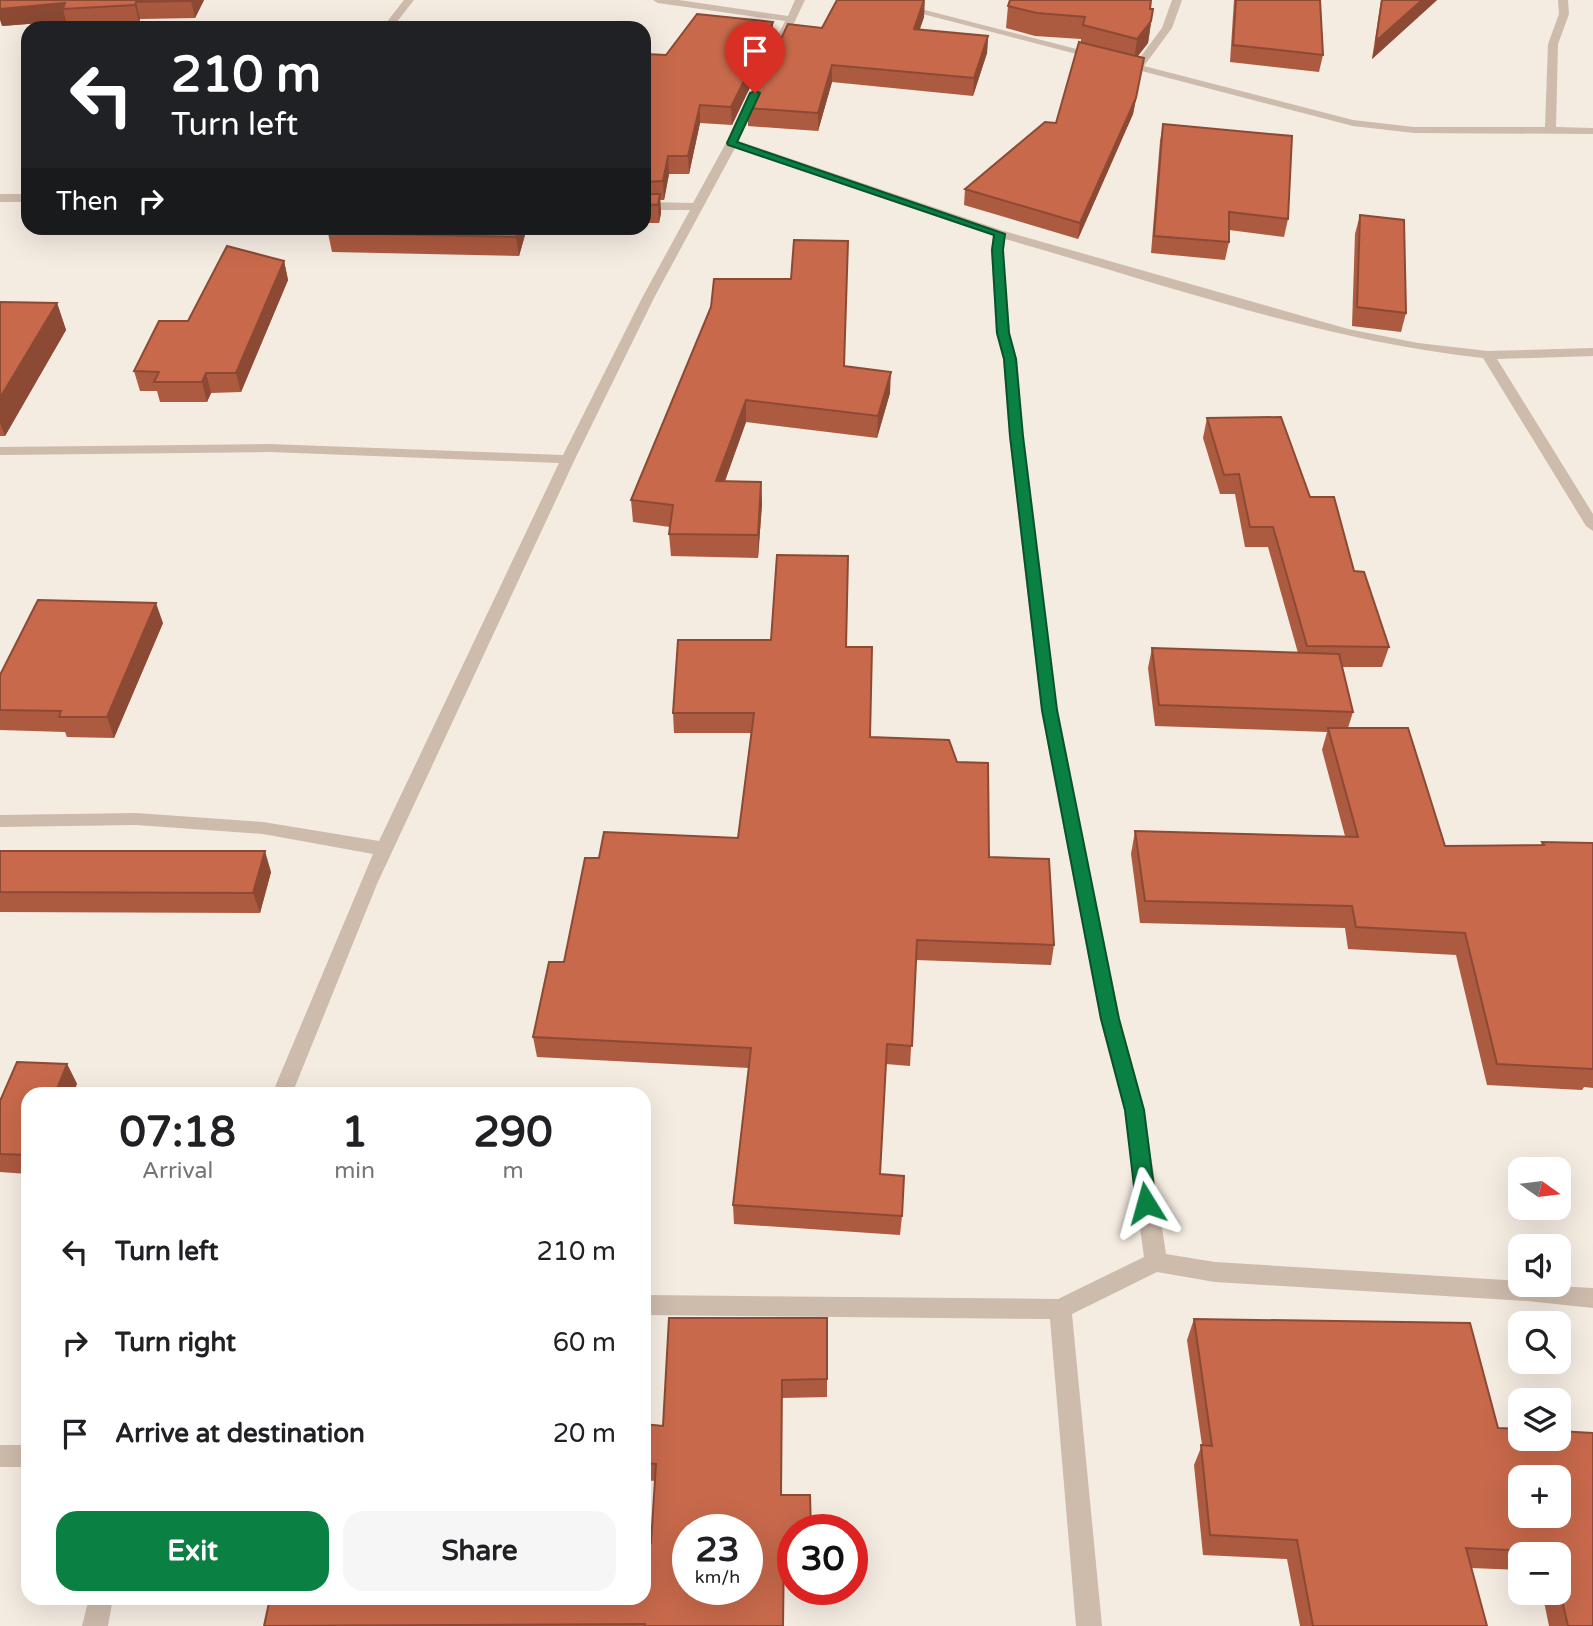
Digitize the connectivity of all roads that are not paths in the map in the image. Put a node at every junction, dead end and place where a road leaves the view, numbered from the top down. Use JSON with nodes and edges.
{"nodes":[{"id":1,"x":410,"y":0,"type":"edge"},
{"id":2,"x":658,"y":0,"type":"edge"},
{"id":3,"x":800,"y":0,"type":"edge"},
{"id":4,"x":874,"y":0,"type":"edge"},
{"id":5,"x":1177,"y":0,"type":"edge"},
{"id":6,"x":1563,"y":0,"type":"edge"},
{"id":7,"x":790,"y":19,"type":"junction"},
{"id":8,"x":393,"y":21,"type":"edge"},
{"id":9,"x":1137,"y":68,"type":"junction"},
{"id":10,"x":1550,"y":131,"type":"junction"},
{"id":11,"x":1593,"y":131,"type":"edge"},
{"id":12,"x":732,"y":143,"type":"junction"},
{"id":13,"x":0,"y":198,"type":"edge"},
{"id":14,"x":21,"y":198,"type":"edge"},
{"id":15,"x":651,"y":206,"type":"edge"},
{"id":16,"x":696,"y":207,"type":"junction"},
{"id":17,"x":1000,"y":234,"type":"junction"},
{"id":18,"x":1593,"y":352,"type":"edge"},
{"id":19,"x":1488,"y":355,"type":"junction"},
{"id":20,"x":0,"y":451,"type":"edge"},
{"id":21,"x":568,"y":459,"type":"junction"},
{"id":22,"x":1593,"y":526,"type":"edge"},
{"id":23,"x":0,"y":821,"type":"edge"},
{"id":24,"x":385,"y":849,"type":"junction"},
{"id":25,"x":285,"y":1087,"type":"edge"},
{"id":26,"x":1156,"y":1262,"type":"junction"},
{"id":27,"x":1593,"y":1298,"type":"edge"},
{"id":28,"x":651,"y":1305,"type":"edge"},
{"id":29,"x":1060,"y":1309,"type":"junction"},
{"id":30,"x":0,"y":1456,"type":"edge"},
{"id":31,"x":21,"y":1456,"type":"edge"},
{"id":32,"x":100,"y":1605,"type":"edge"},
{"id":33,"x":95,"y":1626,"type":"edge"},
{"id":34,"x":1089,"y":1626,"type":"edge"}],
"edges":[{"from":1,"to":8,"type":"street"},
{"from":2,"to":7,"type":"street"},
{"from":3,"to":7,"type":"street"},
{"from":4,"to":9,"type":"street"},
{"from":5,"to":9,"type":"street"},
{"from":6,"to":10,"type":"street"},
{"from":7,"to":12,"type":"street"},
{"from":9,"to":10,"type":"street"},
{"from":10,"to":11,"type":"street"},
{"from":12,"to":16,"type":"street"},
{"from":12,"to":17,"type":"street"},
{"from":13,"to":14,"type":"street"},
{"from":15,"to":16,"type":"street"},
{"from":16,"to":21,"type":"street"},
{"from":17,"to":19,"type":"street"},
{"from":17,"to":26,"type":"street"},
{"from":18,"to":19,"type":"street"},
{"from":19,"to":22,"type":"street"},
{"from":20,"to":21,"type":"street"},
{"from":21,"to":24,"type":"street"},
{"from":23,"to":24,"type":"street"},
{"from":24,"to":25,"type":"street"},
{"from":26,"to":27,"type":"street"},
{"from":26,"to":29,"type":"street"},
{"from":28,"to":29,"type":"street"},
{"from":29,"to":34,"type":"street"},
{"from":30,"to":31,"type":"street"},
{"from":32,"to":33,"type":"street"}]}
